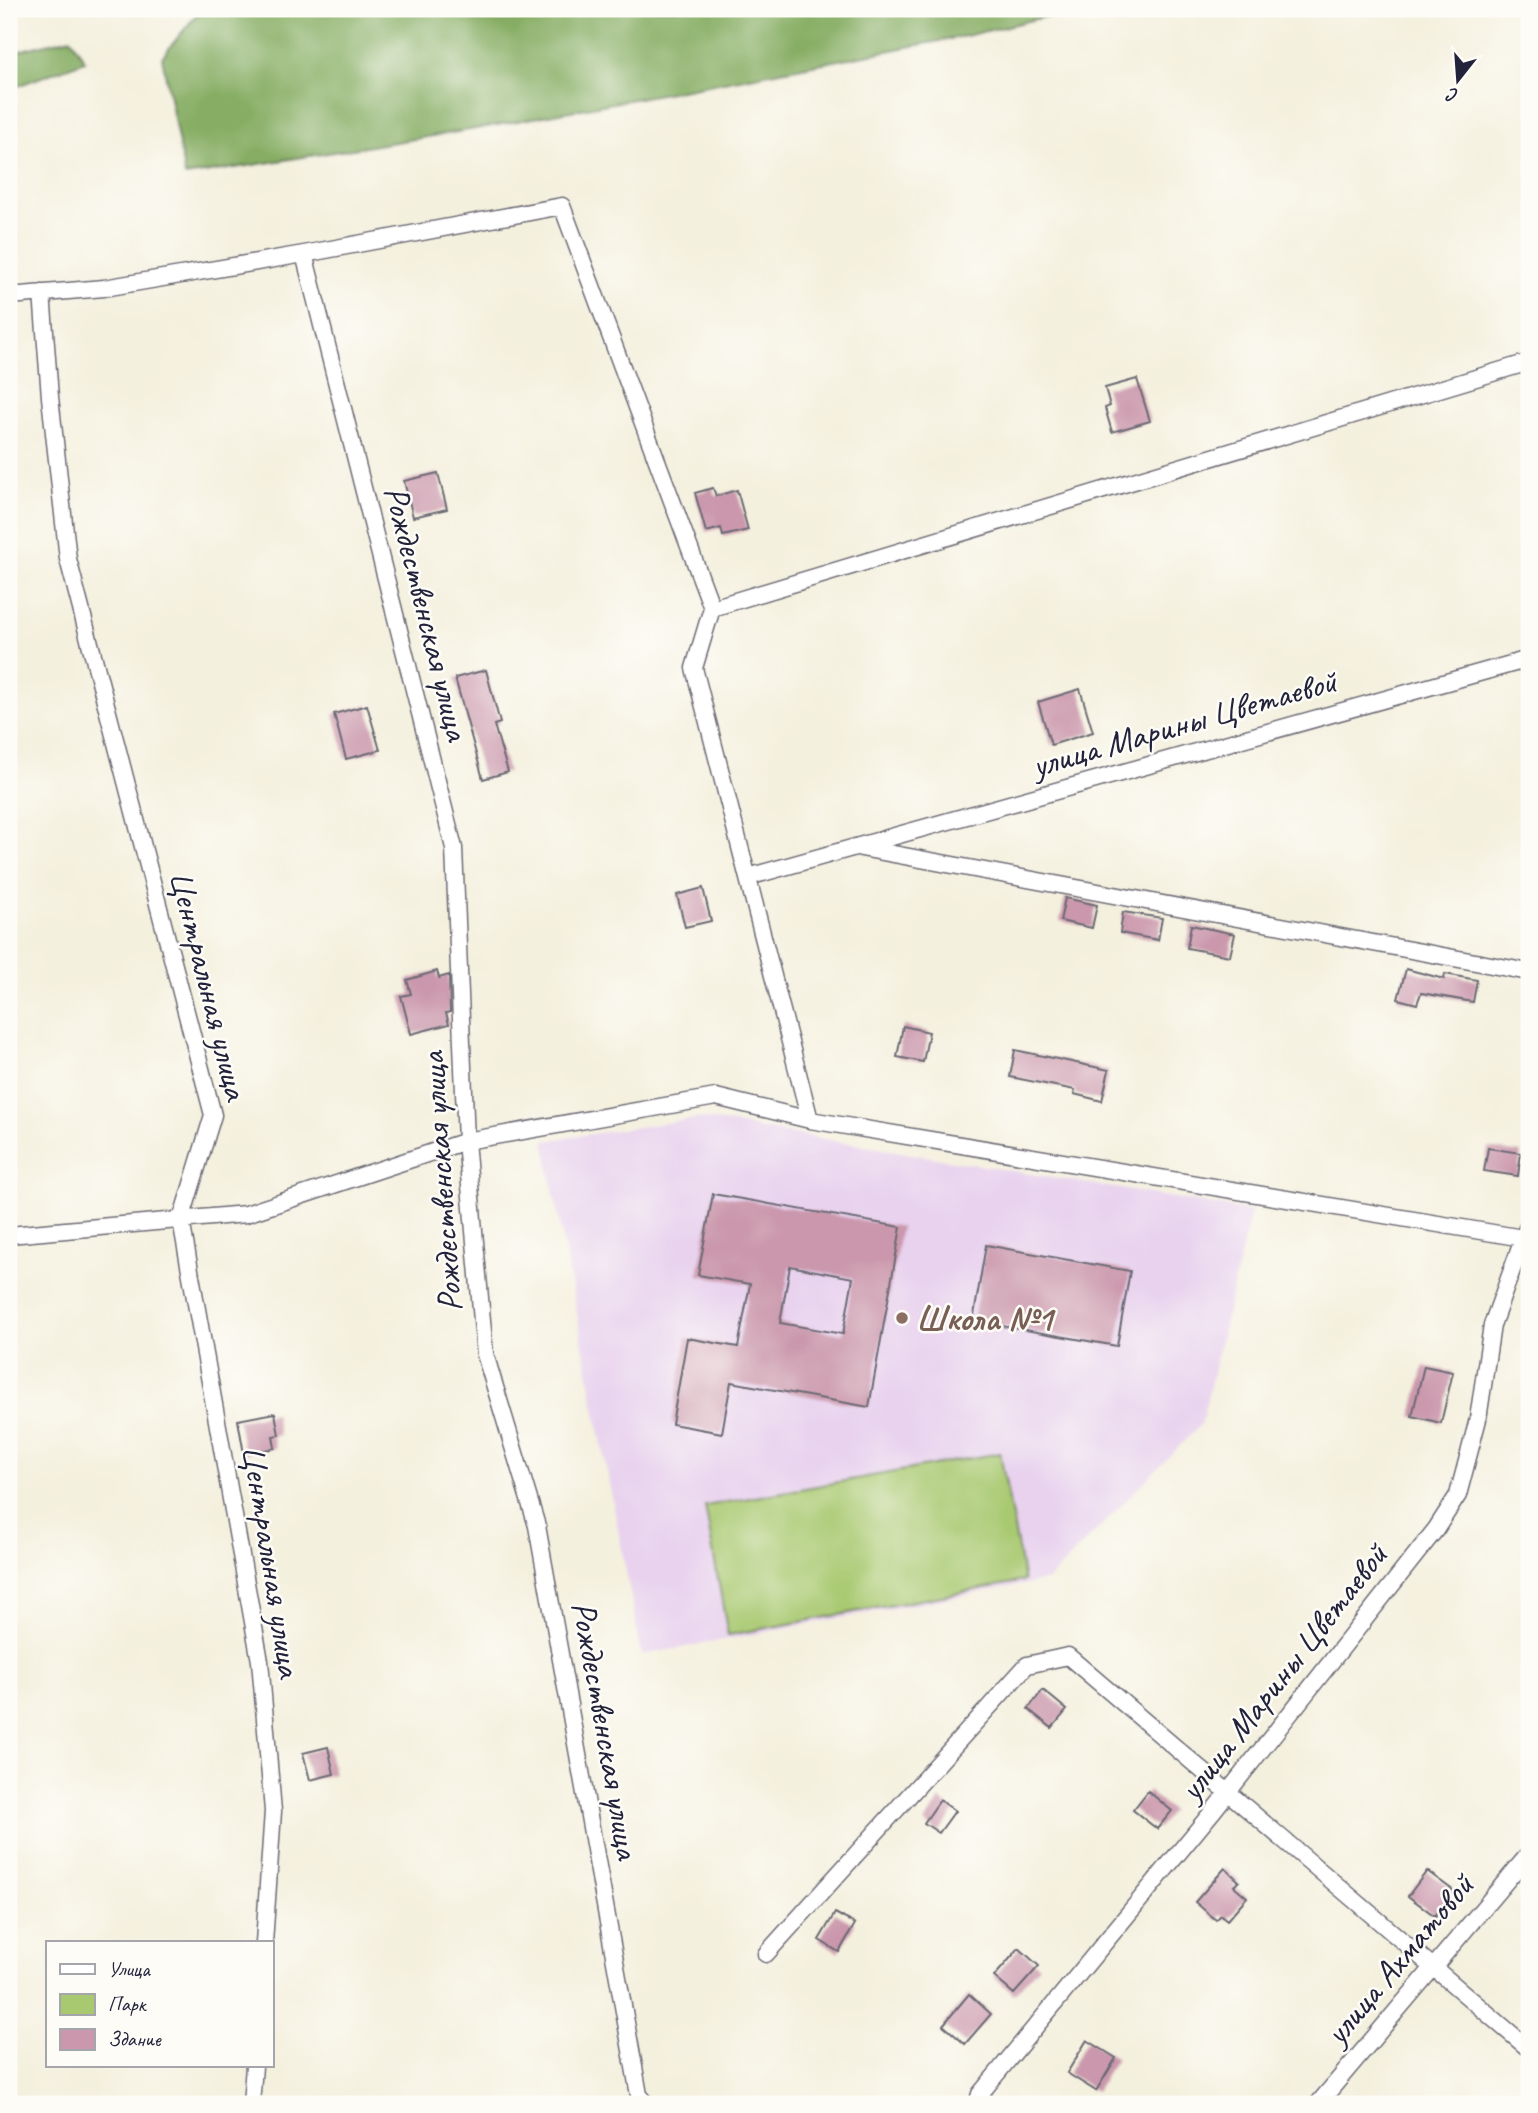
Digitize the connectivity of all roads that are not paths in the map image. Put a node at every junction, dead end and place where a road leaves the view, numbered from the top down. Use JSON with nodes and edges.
{"nodes":[{"id":1,"x":304,"y":254,"type":"junction"},
{"id":2,"x":42,"y":293,"type":"junction"},
{"id":3,"x":9,"y":296,"type":"edge"},
{"id":4,"x":1529,"y":362,"type":"edge"},
{"id":5,"x":712,"y":608,"type":"junction"},
{"id":6,"x":1529,"y":659,"type":"edge"},
{"id":7,"x":856,"y":847,"type":"junction"},
{"id":8,"x":748,"y":877,"type":"junction"},
{"id":9,"x":1529,"y":972,"type":"edge"},
{"id":10,"x":810,"y":1120,"type":"junction"},
{"id":11,"x":466,"y":1141,"type":"junction"},
{"id":12,"x":181,"y":1220,"type":"junction"},
{"id":13,"x":1528,"y":1233,"type":"edge"},
{"id":14,"x":9,"y":1235,"type":"edge"},
{"id":15,"x":1228,"y":1792,"type":"junction"},
{"id":16,"x":1529,"y":1854,"type":"edge"},
{"id":17,"x":264,"y":1941,"type":"edge"},
{"id":18,"x":766,"y":1954,"type":"dead end"},
{"id":19,"x":1434,"y":1968,"type":"junction"},
{"id":20,"x":1529,"y":2049,"type":"edge"},
{"id":21,"x":254,"y":2068,"type":"edge"},
{"id":22,"x":643,"y":2101,"type":"edge"},
{"id":23,"x":251,"y":2104,"type":"edge"},
{"id":24,"x":977,"y":2104,"type":"edge"},
{"id":25,"x":1318,"y":2104,"type":"edge"}],
"edges":[{"from":1,"to":2,"type":"street"},
{"from":1,"to":5,"type":"street"},
{"from":1,"to":11,"type":"street","name":"Рождественская улица"},
{"from":2,"to":3,"type":"street"},
{"from":2,"to":12,"type":"street","name":"Центральная улица"},
{"from":4,"to":5,"type":"street"},
{"from":5,"to":8,"type":"street"},
{"from":6,"to":7,"type":"street","name":"улица Марины Цветаевой"},
{"from":7,"to":8,"type":"street","name":"улица Марины Цветаевой"},
{"from":7,"to":9,"type":"street","name":"улица Марины Цветаевой"},
{"from":8,"to":10,"type":"street"},
{"from":10,"to":11,"type":"street"},
{"from":10,"to":13,"type":"street"},
{"from":11,"to":12,"type":"street"},
{"from":11,"to":22,"type":"street","name":"Рождественская улица"},
{"from":12,"to":14,"type":"street"},
{"from":12,"to":17,"type":"street","name":"Центральная улица"},
{"from":13,"to":15,"type":"street","name":"улица Марины Цветаевой"},
{"from":15,"to":18,"type":"street"},
{"from":15,"to":19,"type":"street"},
{"from":15,"to":24,"type":"street","name":"улица Марины Цветаевой"},
{"from":16,"to":19,"type":"street","name":"улица Ахматовой"},
{"from":19,"to":20,"type":"street"},
{"from":19,"to":25,"type":"street","name":"улица Ахматовой"},
{"from":21,"to":23,"type":"street"}]}
